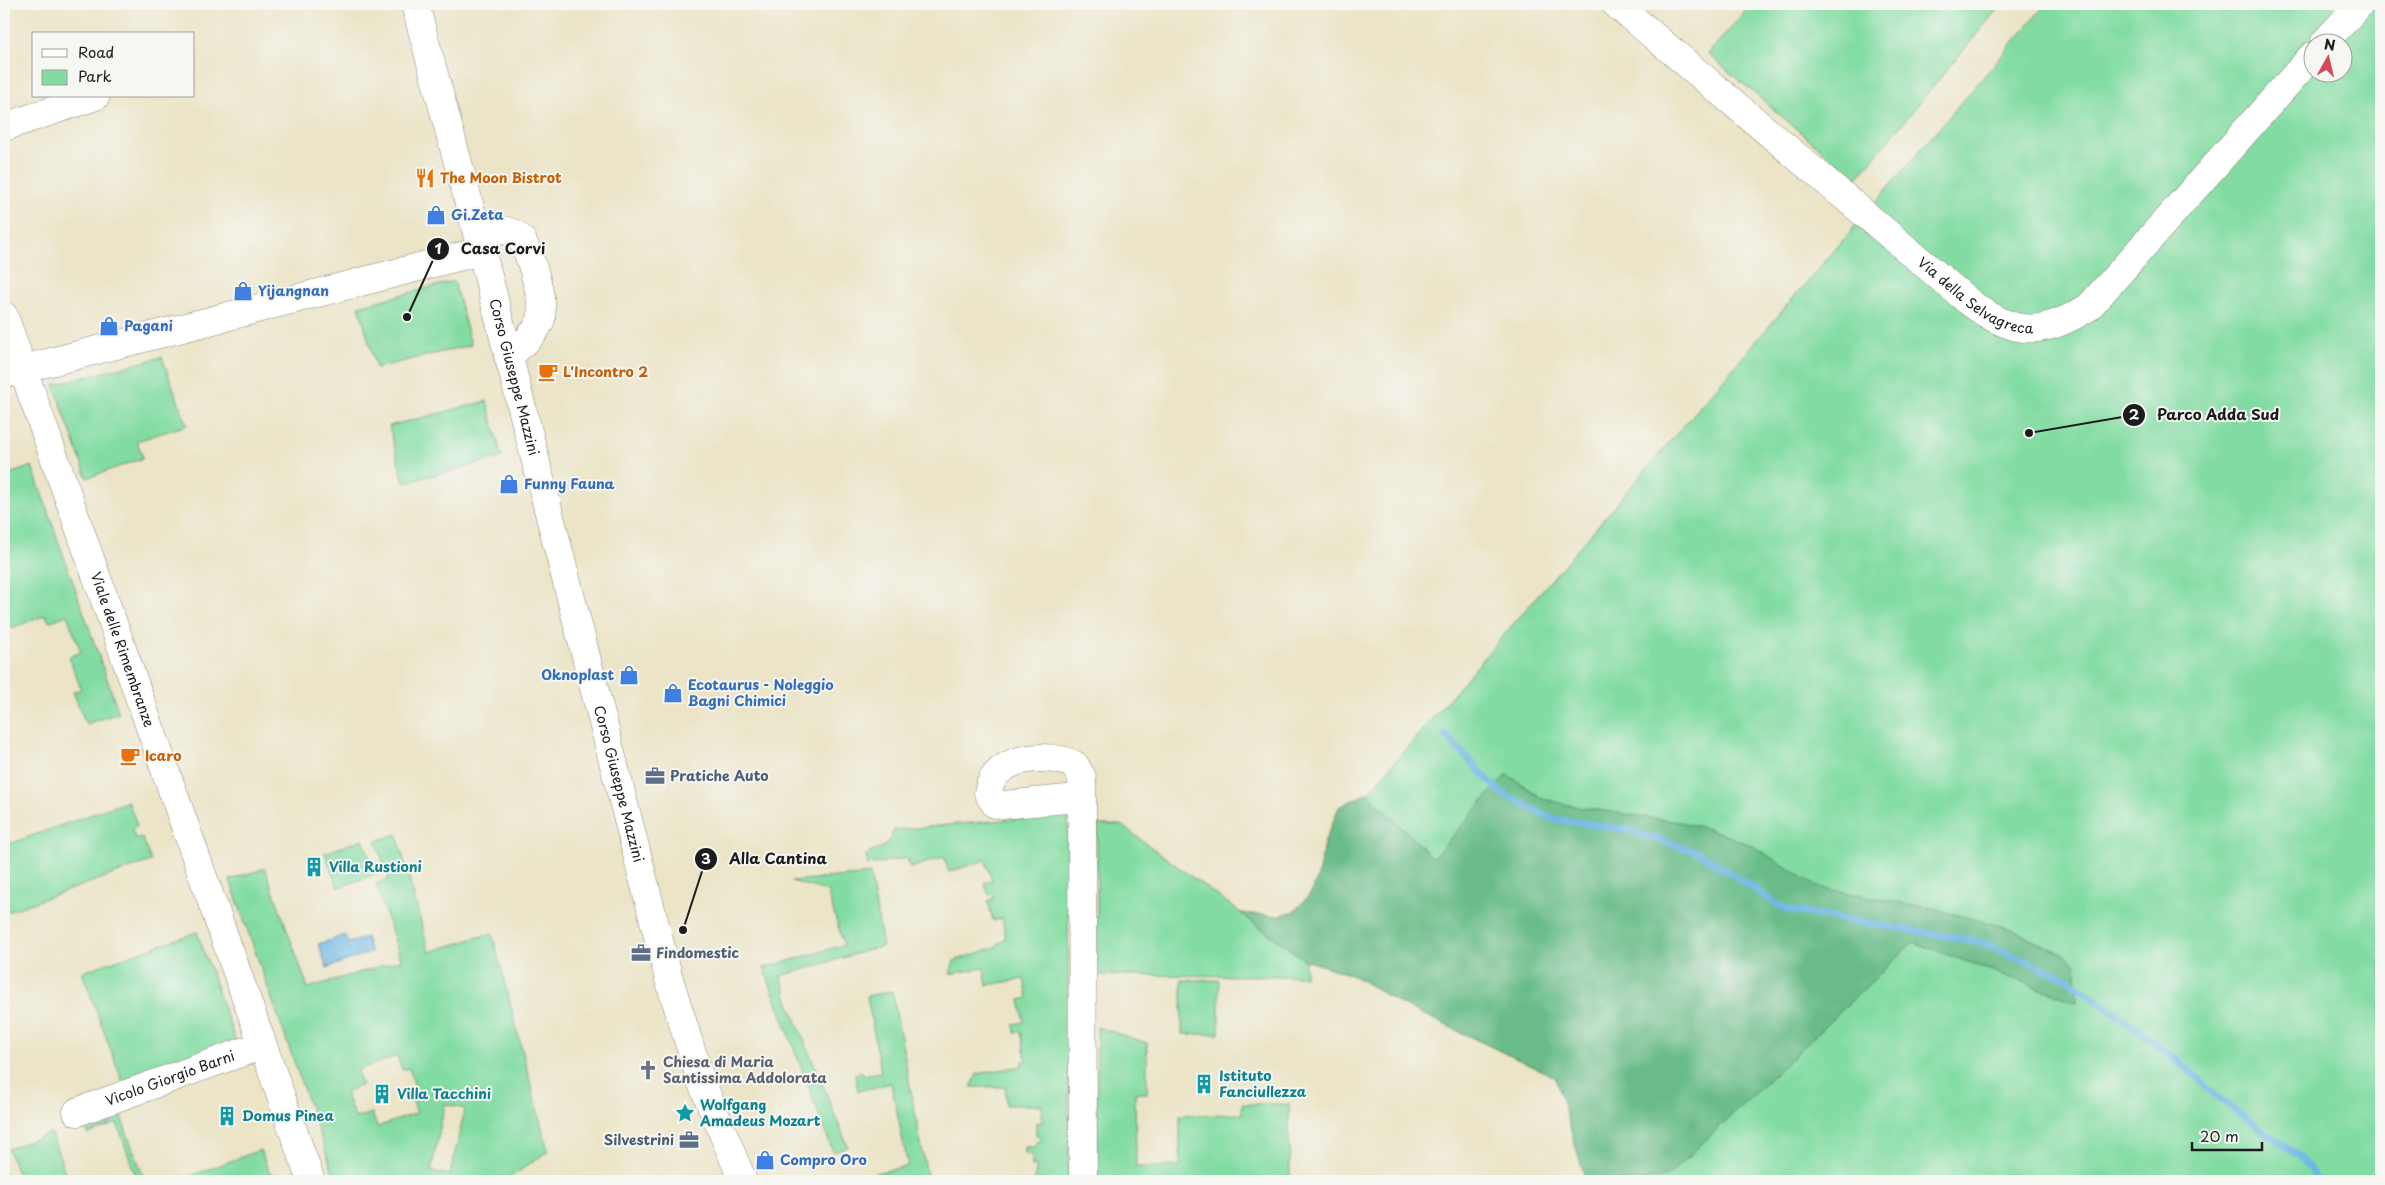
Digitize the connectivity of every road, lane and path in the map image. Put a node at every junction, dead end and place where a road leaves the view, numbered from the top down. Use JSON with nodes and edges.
{"nodes":[{"id":1,"x":415,"y":4,"type":"edge"},
{"id":2,"x":1616,"y":4,"type":"edge"},
{"id":3,"x":2360,"y":4,"type":"edge"},
{"id":4,"x":2334,"y":32,"type":"edge"},
{"id":5,"x":2302,"y":67,"type":"edge"},
{"id":6,"x":90,"y":98,"type":"edge"},
{"id":7,"x":4,"y":127,"type":"edge"},
{"id":8,"x":479,"y":242,"type":"junction"},
{"id":9,"x":4,"y":316,"type":"edge"},
{"id":10,"x":508,"y":356,"type":"junction"},
{"id":11,"x":13,"y":372,"type":"edge"},
{"id":12,"x":1082,"y":808,"type":"dead end"},
{"id":13,"x":262,"y":1045,"type":"junction"},
{"id":14,"x":77,"y":1112,"type":"dead end"},
{"id":15,"x":311,"y":1181,"type":"edge"},
{"id":16,"x":743,"y":1181,"type":"edge"},
{"id":17,"x":1083,"y":1181,"type":"edge"}],
"edges":[{"from":1,"to":8,"type":"street","name":"Corso Giuseppe Mazzini"},
{"from":2,"to":5,"type":"street","name":"Via della Selvagreca"},
{"from":3,"to":4,"type":"street"},
{"from":6,"to":7,"type":"street"},
{"from":8,"to":10,"type":"street","name":"Corso Giuseppe Mazzini"},
{"from":8,"to":10,"type":"street"},
{"from":8,"to":11,"type":"street"},
{"from":9,"to":11,"type":"street","name":"Viale delle Rimembranze"},
{"from":10,"to":16,"type":"street","name":"Corso Giuseppe Mazzini"},
{"from":11,"to":13,"type":"street","name":"Viale delle Rimembranze"},
{"from":12,"to":17,"type":"street"},
{"from":13,"to":14,"type":"street","name":"Vicolo Giorgio Barni"},
{"from":13,"to":15,"type":"street","name":"Viale delle Rimembranze"}]}
